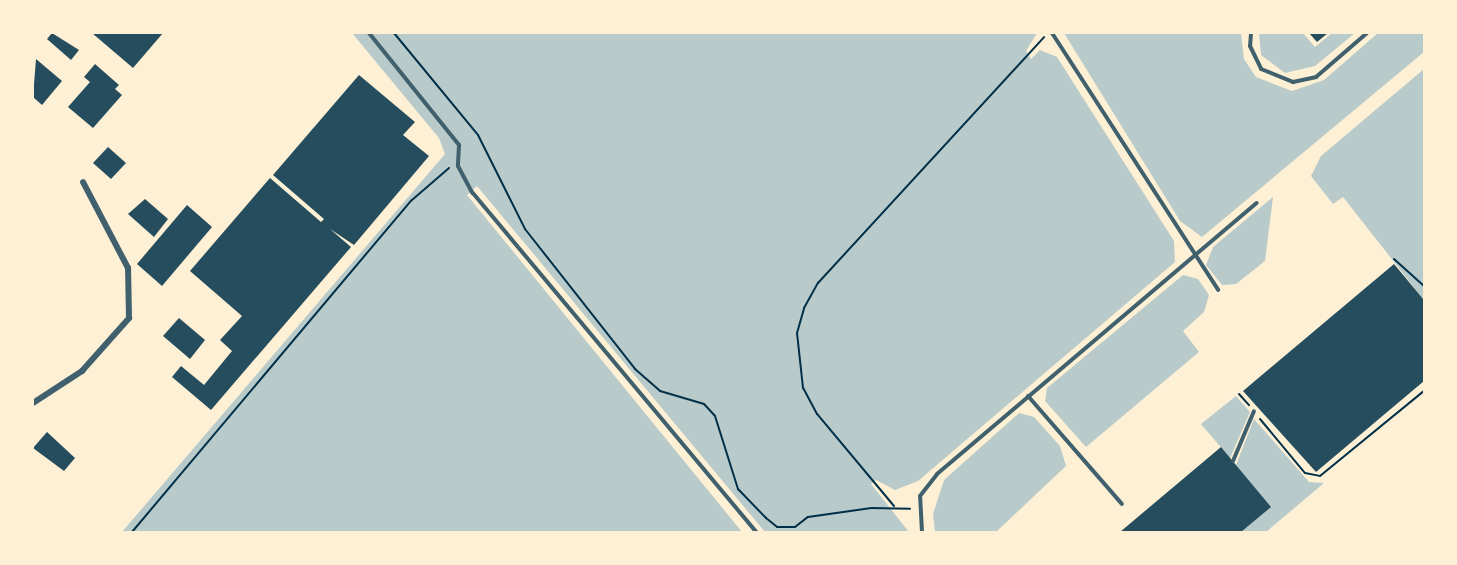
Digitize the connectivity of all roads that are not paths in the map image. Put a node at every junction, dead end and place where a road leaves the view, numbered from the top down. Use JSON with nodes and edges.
{"nodes":[{"id":1,"x":369,"y":33,"type":"edge"},
{"id":2,"x":1050,"y":33,"type":"edge"},
{"id":3,"x":1251,"y":33,"type":"edge"},
{"id":4,"x":1367,"y":33,"type":"edge"},
{"id":5,"x":83,"y":182,"type":"dead end"},
{"id":6,"x":1256,"y":203,"type":"dead end"},
{"id":7,"x":1193,"y":257,"type":"junction"},
{"id":8,"x":1218,"y":291,"type":"dead end"},
{"id":9,"x":1028,"y":396,"type":"junction"},
{"id":10,"x":33,"y":403,"type":"edge"},
{"id":11,"x":1254,"y":411,"type":"road end"},
{"id":12,"x":1233,"y":461,"type":"dead end"},
{"id":13,"x":1122,"y":504,"type":"dead end"},
{"id":14,"x":756,"y":532,"type":"edge"},
{"id":15,"x":922,"y":532,"type":"edge"}],
"edges":[{"from":1,"to":14,"type":"lane"},
{"from":2,"to":7,"type":"lane"},
{"from":3,"to":4,"type":"lane"},
{"from":5,"to":10,"type":"street"},
{"from":6,"to":7,"type":"lane"},
{"from":7,"to":8,"type":"lane"},
{"from":7,"to":9,"type":"lane"},
{"from":9,"to":13,"type":"lane"},
{"from":9,"to":15,"type":"lane"},
{"from":11,"to":12,"type":"lane"}]}
